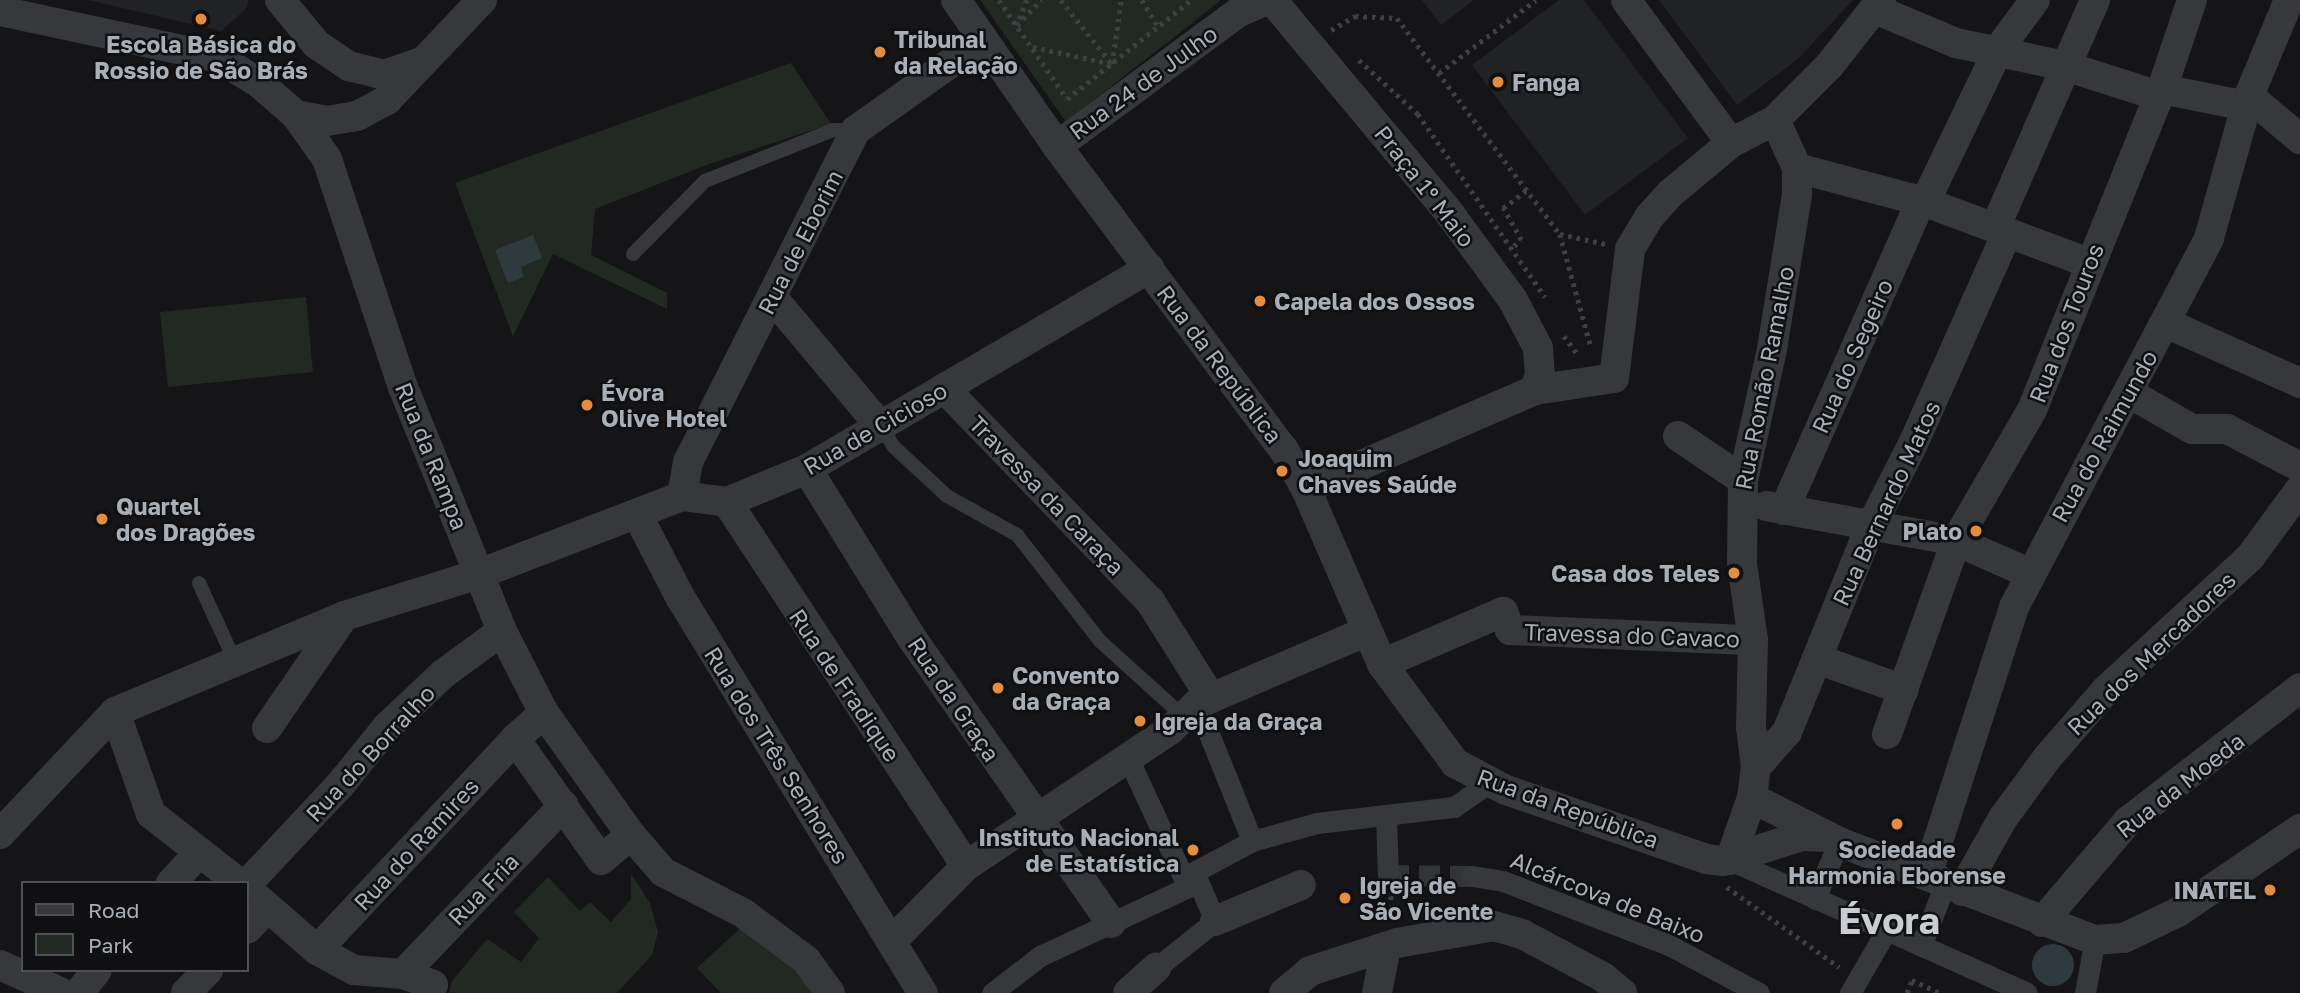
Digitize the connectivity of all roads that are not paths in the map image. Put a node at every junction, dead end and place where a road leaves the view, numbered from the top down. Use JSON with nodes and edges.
{"nodes":[{"id":1,"x":280,"y":0,"type":"edge"},
{"id":2,"x":482,"y":0,"type":"edge"},
{"id":3,"x":956,"y":0,"type":"edge"},
{"id":4,"x":1269,"y":0,"type":"edge"},
{"id":5,"x":1626,"y":0,"type":"edge"},
{"id":6,"x":2035,"y":0,"type":"edge"},
{"id":7,"x":2095,"y":0,"type":"edge"},
{"id":8,"x":2192,"y":0,"type":"edge"},
{"id":9,"x":1878,"y":4,"type":"edge"},
{"id":10,"x":2293,"y":5,"type":"edge"},
{"id":11,"x":0,"y":11,"type":"edge"},
{"id":12,"x":983,"y":40,"type":"junction"},
{"id":13,"x":1998,"y":50,"type":"junction"},
{"id":14,"x":431,"y":57,"type":"junction"},
{"id":15,"x":2065,"y":66,"type":"junction"},
{"id":16,"x":2161,"y":93,"type":"junction"},
{"id":17,"x":2247,"y":101,"type":"junction"},
{"id":18,"x":296,"y":115,"type":"junction"},
{"id":19,"x":344,"y":119,"type":"junction"},
{"id":20,"x":1775,"y":120,"type":"junction"},
{"id":21,"x":856,"y":130,"type":"junction"},
{"id":22,"x":2300,"y":139,"type":"edge"},
{"id":23,"x":1731,"y":143,"type":"junction"},
{"id":24,"x":1056,"y":146,"type":"junction"},
{"id":25,"x":1797,"y":168,"type":"junction"},
{"id":26,"x":339,"y":191,"type":"junction"},
{"id":27,"x":1923,"y":202,"type":"junction"},
{"id":28,"x":2001,"y":230,"type":"junction"},
{"id":29,"x":633,"y":254,"type":"dead end"},
{"id":30,"x":2089,"y":263,"type":"junction"},
{"id":31,"x":1149,"y":268,"type":"junction"},
{"id":32,"x":772,"y":297,"type":"junction"},
{"id":33,"x":2166,"y":323,"type":"junction"},
{"id":34,"x":2300,"y":383,"type":"edge"},
{"id":35,"x":944,"y":388,"type":"junction"},
{"id":36,"x":1535,"y":390,"type":"junction"},
{"id":37,"x":2129,"y":393,"type":"junction"},
{"id":38,"x":882,"y":428,"type":"junction"},
{"id":39,"x":1678,"y":436,"type":"dead end"},
{"id":40,"x":2300,"y":467,"type":"edge"},
{"id":41,"x":807,"y":469,"type":"junction"},
{"id":42,"x":1306,"y":489,"type":"junction"},
{"id":43,"x":2300,"y":489,"type":"edge"},
{"id":44,"x":1742,"y":490,"type":"junction"},
{"id":45,"x":682,"y":496,"type":"junction"},
{"id":46,"x":727,"y":502,"type":"junction"},
{"id":47,"x":1784,"y":510,"type":"junction"},
{"id":48,"x":637,"y":514,"type":"junction"},
{"id":49,"x":1870,"y":528,"type":"junction"},
{"id":50,"x":1956,"y":541,"type":"junction"},
{"id":51,"x":2029,"y":573,"type":"junction"},
{"id":52,"x":479,"y":574,"type":"junction"},
{"id":53,"x":199,"y":583,"type":"dead end"},
{"id":54,"x":344,"y":616,"type":"junction"},
{"id":55,"x":502,"y":631,"type":"junction"},
{"id":56,"x":1367,"y":631,"type":"junction"},
{"id":57,"x":1753,"y":640,"type":"junction"},
{"id":58,"x":243,"y":655,"type":"junction"},
{"id":59,"x":1817,"y":659,"type":"junction"},
{"id":60,"x":1382,"y":664,"type":"junction"},
{"id":61,"x":2300,"y":688,"type":"edge"},
{"id":62,"x":1904,"y":690,"type":"junction"},
{"id":63,"x":115,"y":712,"type":"junction"},
{"id":64,"x":1190,"y":712,"type":"junction"},
{"id":65,"x":544,"y":713,"type":"junction"},
{"id":66,"x":267,"y":728,"type":"dead end"},
{"id":67,"x":1886,"y":734,"type":"dead end"},
{"id":68,"x":514,"y":739,"type":"junction"},
{"id":69,"x":1128,"y":758,"type":"junction"},
{"id":70,"x":1756,"y":767,"type":"junction"},
{"id":71,"x":1490,"y":782,"type":"junction"},
{"id":72,"x":1752,"y":798,"type":"junction"},
{"id":73,"x":564,"y":805,"type":"junction"},
{"id":74,"x":1386,"y":816,"type":"junction"},
{"id":75,"x":1038,"y":821,"type":"junction"},
{"id":76,"x":7,"y":825,"type":"edge"},
{"id":77,"x":2300,"y":829,"type":"edge"},
{"id":78,"x":631,"y":835,"type":"junction"},
{"id":79,"x":1251,"y":841,"type":"junction"},
{"id":80,"x":1831,"y":845,"type":"junction"},
{"id":81,"x":200,"y":852,"type":"junction"},
{"id":82,"x":966,"y":866,"type":"junction"},
{"id":83,"x":1721,"y":868,"type":"junction"},
{"id":84,"x":1388,"y":875,"type":"road end"},
{"id":85,"x":1472,"y":876,"type":"tunnel mouth"},
{"id":86,"x":1191,"y":880,"type":"junction"},
{"id":87,"x":173,"y":881,"type":"edge"},
{"id":88,"x":236,"y":881,"type":"edge"},
{"id":89,"x":1301,"y":885,"type":"dead end"},
{"id":90,"x":1943,"y":887,"type":"junction"},
{"id":91,"x":254,"y":893,"type":"edge"},
{"id":92,"x":1815,"y":899,"type":"junction"},
{"id":93,"x":1215,"y":921,"type":"junction"},
{"id":94,"x":2042,"y":922,"type":"junction"},
{"id":95,"x":1111,"y":923,"type":"junction"},
{"id":96,"x":248,"y":924,"type":"edge"},
{"id":97,"x":1886,"y":930,"type":"junction"},
{"id":98,"x":892,"y":940,"type":"junction"},
{"id":99,"x":1392,"y":945,"type":"junction"},
{"id":100,"x":2094,"y":945,"type":"junction"},
{"id":101,"x":1921,"y":946,"type":"junction"},
{"id":102,"x":317,"y":950,"type":"junction"},
{"id":103,"x":0,"y":965,"type":"edge"},
{"id":104,"x":1156,"y":968,"type":"joint"},
{"id":105,"x":95,"y":972,"type":"edge"},
{"id":106,"x":206,"y":972,"type":"edge"},
{"id":107,"x":403,"y":974,"type":"junction"},
{"id":108,"x":349,"y":981,"type":"edge"},
{"id":109,"x":1850,"y":984,"type":"edge"},
{"id":110,"x":433,"y":985,"type":"dead end"},
{"id":111,"x":62,"y":993,"type":"edge"},
{"id":112,"x":79,"y":993,"type":"edge"},
{"id":113,"x":186,"y":993,"type":"edge"},
{"id":114,"x":830,"y":993,"type":"edge"},
{"id":115,"x":923,"y":993,"type":"edge"},
{"id":116,"x":992,"y":993,"type":"edge"},
{"id":117,"x":1129,"y":993,"type":"edge"},
{"id":118,"x":1284,"y":993,"type":"edge"},
{"id":119,"x":1377,"y":993,"type":"edge"},
{"id":120,"x":1622,"y":993,"type":"edge"},
{"id":121,"x":1759,"y":993,"type":"edge"},
{"id":122,"x":2027,"y":993,"type":"edge"},
{"id":123,"x":2085,"y":993,"type":"edge"}],
"edges":[{"from":1,"to":14,"type":"street"},
{"from":2,"to":14,"type":"street"},
{"from":3,"to":12,"type":"street","name":"Rua da República"},
{"from":4,"to":24,"type":"street","name":"Rua 24 de Julho"},
{"from":4,"to":36,"type":"street","name":"Praça 1º Maio"},
{"from":5,"to":23,"type":"street"},
{"from":6,"to":13,"type":"street","name":"Rua do Segeiro"},
{"from":7,"to":15,"type":"street","name":"Rua Bernardo Matos"},
{"from":8,"to":16,"type":"street","name":"Rua dos Touros"},
{"from":9,"to":13,"type":"street"},
{"from":9,"to":20,"type":"street"},
{"from":10,"to":17,"type":"street","name":"Rua do Raimundo"},
{"from":11,"to":18,"type":"street","name":"Rua da Rampa"},
{"from":12,"to":21,"type":"street","name":"Rua de Eborim"},
{"from":12,"to":24,"type":"street","name":"Rua da República"},
{"from":13,"to":15,"type":"street"},
{"from":13,"to":27,"type":"street","name":"Rua do Segeiro"},
{"from":14,"to":19,"type":"street"},
{"from":15,"to":16,"type":"street"},
{"from":15,"to":28,"type":"street","name":"Rua Bernardo Matos"},
{"from":16,"to":17,"type":"street"},
{"from":16,"to":30,"type":"street","name":"Rua dos Touros"},
{"from":17,"to":22,"type":"street"},
{"from":17,"to":33,"type":"street","name":"Rua do Raimundo"},
{"from":18,"to":19,"type":"street"},
{"from":18,"to":26,"type":"street","name":"Rua da Rampa"},
{"from":19,"to":26,"type":"street","name":"Rua da Rampa"},
{"from":20,"to":23,"type":"street"},
{"from":20,"to":25,"type":"street","name":"Rua Romão Ramalho"},
{"from":21,"to":29,"type":"lane"},
{"from":21,"to":32,"type":"street","name":"Rua de Eborim"},
{"from":23,"to":36,"type":"street"},
{"from":24,"to":31,"type":"street","name":"Rua da República"},
{"from":25,"to":27,"type":"street"},
{"from":25,"to":44,"type":"street","name":"Rua Romão Ramalho"},
{"from":26,"to":52,"type":"street","name":"Rua da Rampa"},
{"from":27,"to":28,"type":"street"},
{"from":27,"to":47,"type":"street","name":"Rua do Segeiro"},
{"from":28,"to":30,"type":"street"},
{"from":28,"to":49,"type":"street","name":"Rua Bernardo Matos"},
{"from":30,"to":50,"type":"street","name":"Rua dos Touros"},
{"from":31,"to":35,"type":"street","name":"Rua de Cicioso"},
{"from":31,"to":42,"type":"street","name":"Rua da República"},
{"from":32,"to":38,"type":"street"},
{"from":32,"to":45,"type":"street","name":"Rua de Eborim"},
{"from":33,"to":34,"type":"street"},
{"from":33,"to":37,"type":"street","name":"Rua do Raimundo"},
{"from":35,"to":38,"type":"street","name":"Rua de Cicioso"},
{"from":35,"to":64,"type":"street","name":"Travessa da Caraça"},
{"from":36,"to":42,"type":"street"},
{"from":37,"to":40,"type":"street"},
{"from":37,"to":51,"type":"street","name":"Rua do Raimundo"},
{"from":38,"to":41,"type":"street","name":"Rua de Cicioso"},
{"from":38,"to":64,"type":"lane"},
{"from":39,"to":44,"type":"street"},
{"from":41,"to":46,"type":"street","name":"Rua de Cicioso"},
{"from":41,"to":75,"type":"street","name":"Rua da Graça"},
{"from":42,"to":56,"type":"street","name":"Rua da República"},
{"from":43,"to":90,"type":"street","name":"Rua dos Mercadores"},
{"from":44,"to":47,"type":"street"},
{"from":44,"to":57,"type":"street","name":"Rua Romão Ramalho"},
{"from":45,"to":46,"type":"street"},
{"from":45,"to":48,"type":"street"},
{"from":46,"to":82,"type":"street","name":"Rua de Fradique"},
{"from":47,"to":49,"type":"street"},
{"from":48,"to":52,"type":"street"},
{"from":48,"to":98,"type":"street","name":"Rua dos Três Senhores"},
{"from":49,"to":50,"type":"street"},
{"from":49,"to":59,"type":"street","name":"Rua Bernardo Matos"},
{"from":50,"to":51,"type":"street"},
{"from":50,"to":62,"type":"street","name":"Rua dos Touros"},
{"from":51,"to":90,"type":"street","name":"Rua do Raimundo"},
{"from":52,"to":54,"type":"street"},
{"from":52,"to":55,"type":"street","name":"Rua da Rampa"},
{"from":53,"to":58,"type":"lane"},
{"from":54,"to":58,"type":"street"},
{"from":54,"to":66,"type":"street"},
{"from":55,"to":65,"type":"street","name":"Rua da Rampa"},
{"from":55,"to":91,"type":"street","name":"Rua do Borralho"},
{"from":56,"to":60,"type":"street","name":"Rua da República"},
{"from":56,"to":64,"type":"street"},
{"from":57,"to":60,"type":"street","name":"Travessa do Cavaco"},
{"from":57,"to":70,"type":"street","name":"Rua Romão Ramalho"},
{"from":58,"to":63,"type":"street"},
{"from":59,"to":62,"type":"street"},
{"from":59,"to":70,"type":"street","name":"Rua Bernardo Matos"},
{"from":60,"to":71,"type":"street","name":"Rua da República"},
{"from":61,"to":94,"type":"street","name":"Rua da Moeda"},
{"from":62,"to":67,"type":"street","name":"Rua dos Touros"},
{"from":63,"to":76,"type":"street"},
{"from":63,"to":81,"type":"street"},
{"from":64,"to":69,"type":"street"},
{"from":64,"to":79,"type":"street"},
{"from":65,"to":68,"type":"street","name":"Rua do Ramires"},
{"from":65,"to":78,"type":"street","name":"Rua da Rampa"},
{"from":68,"to":73,"type":"street"},
{"from":68,"to":102,"type":"street","name":"Rua do Ramires"},
{"from":69,"to":75,"type":"street"},
{"from":69,"to":86,"type":"street"},
{"from":70,"to":72,"type":"street","name":"Rua Romão Ramalho"},
{"from":71,"to":74,"type":"street"},
{"from":71,"to":83,"type":"street","name":"Rua da República"},
{"from":72,"to":80,"type":"street"},
{"from":72,"to":83,"type":"street","name":"Rua Romão Ramalho"},
{"from":73,"to":78,"type":"street"},
{"from":73,"to":107,"type":"street","name":"Rua Fria"},
{"from":74,"to":79,"type":"street"},
{"from":74,"to":84,"type":"street"},
{"from":75,"to":82,"type":"street"},
{"from":75,"to":95,"type":"street","name":"Rua da Graça"},
{"from":77,"to":100,"type":"street"},
{"from":78,"to":114,"type":"street","name":"Rua da Rampa"},
{"from":79,"to":86,"type":"street"},
{"from":80,"to":83,"type":"street"},
{"from":80,"to":90,"type":"street"},
{"from":80,"to":92,"type":"street"},
{"from":81,"to":87,"type":"street"},
{"from":81,"to":88,"type":"street"},
{"from":82,"to":98,"type":"street"},
{"from":83,"to":92,"type":"street"},
{"from":85,"to":121,"type":"street","name":"Alcárcova de Baixo"},
{"from":86,"to":93,"type":"street"},
{"from":86,"to":95,"type":"street"},
{"from":89,"to":93,"type":"street"},
{"from":90,"to":94,"type":"street"},
{"from":90,"to":101,"type":"street"},
{"from":91,"to":96,"type":"street","name":"Rua do Borralho"},
{"from":91,"to":102,"type":"street"},
{"from":92,"to":97,"type":"street"},
{"from":93,"to":104,"type":"street"},
{"from":94,"to":100,"type":"street"},
{"from":95,"to":116,"type":"street"},
{"from":97,"to":101,"type":"street"},
{"from":97,"to":109,"type":"street"},
{"from":98,"to":115,"type":"street","name":"Rua dos Três Senhores"},
{"from":99,"to":118,"type":"street"},
{"from":99,"to":119,"type":"street"},
{"from":99,"to":120,"type":"street"},
{"from":100,"to":123,"type":"street"},
{"from":101,"to":122,"type":"street"},
{"from":102,"to":108,"type":"street"},
{"from":103,"to":111,"type":"street"},
{"from":104,"to":117,"type":"street"},
{"from":105,"to":112,"type":"street"},
{"from":106,"to":113,"type":"street"},
{"from":107,"to":108,"type":"street"},
{"from":107,"to":110,"type":"street"}]}
